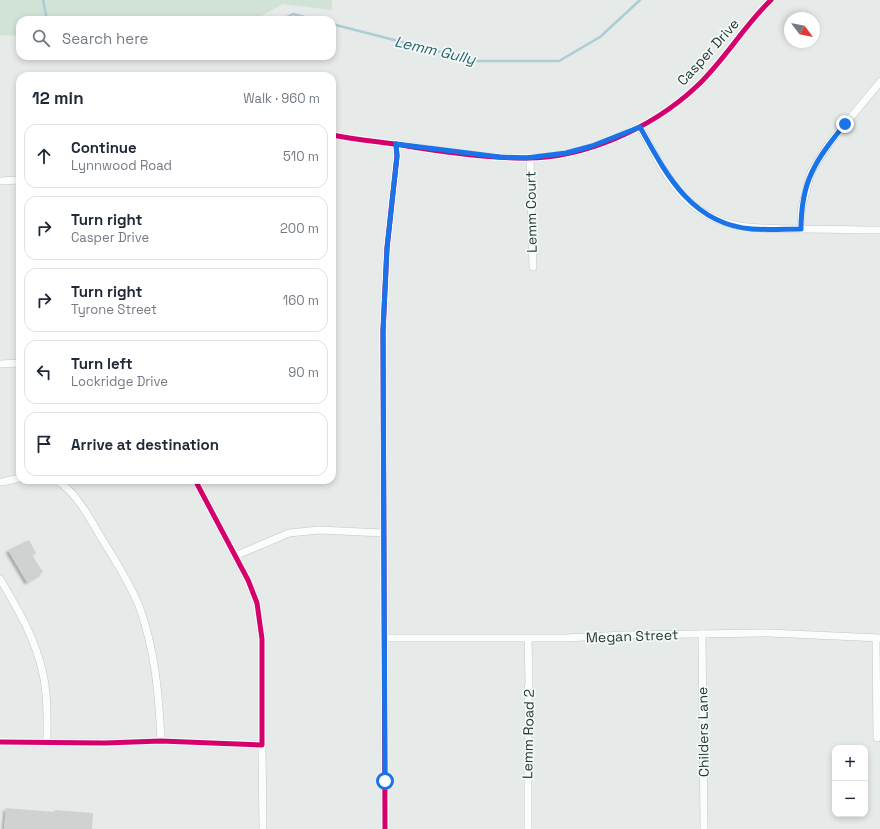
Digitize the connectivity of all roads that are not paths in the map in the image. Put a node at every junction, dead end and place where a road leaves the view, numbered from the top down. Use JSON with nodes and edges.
{"nodes":[{"id":1,"x":771,"y":0,"type":"edge"},
{"id":2,"x":880,"y":82,"type":"edge"},
{"id":3,"x":640,"y":127,"type":"junction"},
{"id":4,"x":336,"y":136,"type":"edge"},
{"id":5,"x":396,"y":144,"type":"junction"},
{"id":6,"x":530,"y":158,"type":"junction"},
{"id":7,"x":16,"y":180,"type":"edge"},
{"id":8,"x":0,"y":181,"type":"edge"},
{"id":9,"x":801,"y":229,"type":"junction"},
{"id":10,"x":880,"y":230,"type":"edge"},
{"id":11,"x":533,"y":267,"type":"dead end"},
{"id":12,"x":16,"y":363,"type":"edge"},
{"id":13,"x":0,"y":364,"type":"edge"},
{"id":14,"x":16,"y":479,"type":"edge"},
{"id":15,"x":2,"y":482,"type":"dead end"},
{"id":16,"x":63,"y":484,"type":"edge"},
{"id":17,"x":197,"y":484,"type":"edge"},
{"id":18,"x":383,"y":533,"type":"junction"},
{"id":19,"x":235,"y":556,"type":"junction"},
{"id":20,"x":0,"y":579,"type":"edge"},
{"id":21,"x":702,"y":634,"type":"junction"},
{"id":22,"x":385,"y":638,"type":"junction"},
{"id":23,"x":878,"y":638,"type":"edge"},
{"id":24,"x":528,"y":639,"type":"junction"},
{"id":25,"x":877,"y":738,"type":"dead end"},
{"id":26,"x":161,"y":741,"type":"junction"},
{"id":27,"x":0,"y":742,"type":"edge"},
{"id":28,"x":47,"y":743,"type":"junction"},
{"id":29,"x":262,"y":745,"type":"junction"},
{"id":30,"x":263,"y":829,"type":"edge"},
{"id":31,"x":385,"y":829,"type":"edge"},
{"id":32,"x":528,"y":829,"type":"edge"},
{"id":33,"x":704,"y":829,"type":"edge"}],
"edges":[{"from":1,"to":3,"type":"street","name":"Casper Drive"},
{"from":2,"to":9,"type":"street"},
{"from":3,"to":6,"type":"street","name":"Casper Drive"},
{"from":3,"to":9,"type":"street"},
{"from":4,"to":5,"type":"street","name":"Casper Drive"},
{"from":5,"to":6,"type":"street","name":"Casper Drive"},
{"from":5,"to":18,"type":"street"},
{"from":6,"to":11,"type":"street","name":"Lemm Court"},
{"from":7,"to":8,"type":"street"},
{"from":9,"to":10,"type":"street"},
{"from":12,"to":13,"type":"street"},
{"from":14,"to":15,"type":"street"},
{"from":16,"to":26,"type":"street"},
{"from":17,"to":19,"type":"street"},
{"from":18,"to":19,"type":"street"},
{"from":18,"to":22,"type":"street"},
{"from":19,"to":29,"type":"street"},
{"from":20,"to":28,"type":"street"},
{"from":21,"to":23,"type":"street","name":"Megan Street"},
{"from":21,"to":24,"type":"street","name":"Megan Street"},
{"from":21,"to":33,"type":"street","name":"Childers Lane"},
{"from":22,"to":24,"type":"street","name":"Megan Street"},
{"from":22,"to":31,"type":"street"},
{"from":23,"to":25,"type":"street"},
{"from":24,"to":32,"type":"street","name":"Lemm Road 2"},
{"from":26,"to":28,"type":"street"},
{"from":26,"to":29,"type":"street"},
{"from":27,"to":28,"type":"street"},
{"from":29,"to":30,"type":"street"}]}
